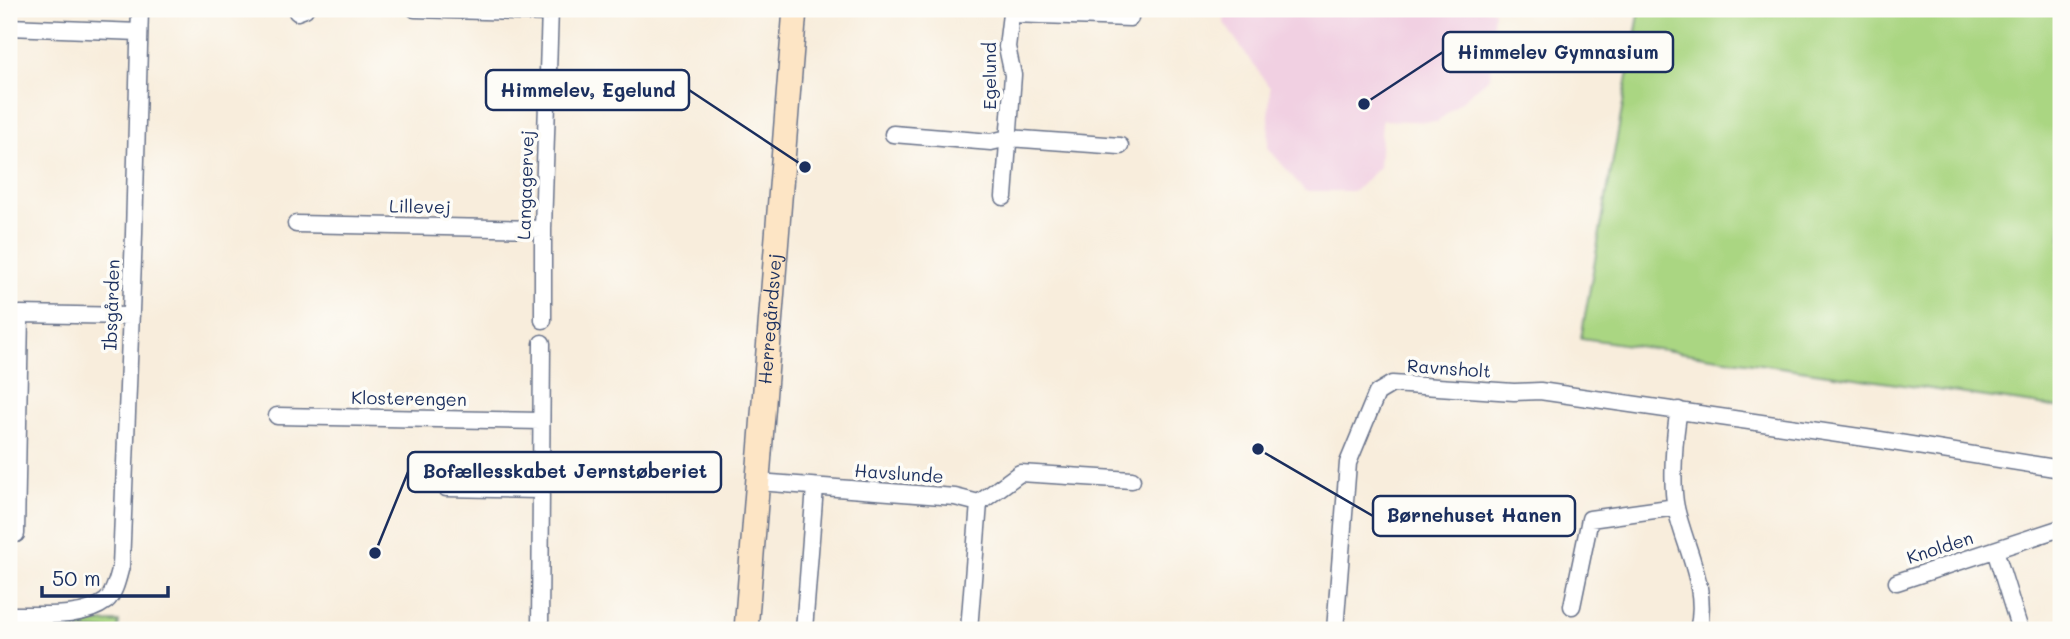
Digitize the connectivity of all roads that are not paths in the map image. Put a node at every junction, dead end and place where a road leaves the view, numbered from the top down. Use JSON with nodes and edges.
{"nodes":[{"id":1,"x":140,"y":9,"type":"edge"},
{"id":2,"x":415,"y":9,"type":"edge"},
{"id":3,"x":795,"y":9,"type":"edge"},
{"id":4,"x":550,"y":11,"type":"edge"},
{"id":5,"x":1010,"y":11,"type":"edge"},
{"id":6,"x":1130,"y":18,"type":"dead end"},
{"id":7,"x":9,"y":27,"type":"edge"},
{"id":8,"x":139,"y":32,"type":"junction"},
{"id":9,"x":892,"y":134,"type":"dead end"},
{"id":10,"x":1008,"y":138,"type":"junction"},
{"id":11,"x":1119,"y":146,"type":"dead end"},
{"id":12,"x":1004,"y":197,"type":"dead end"},
{"id":13,"x":296,"y":224,"type":"dead end"},
{"id":14,"x":543,"y":229,"type":"junction"},
{"id":15,"x":131,"y":316,"type":"junction"},
{"id":16,"x":543,"y":320,"type":"dead end"},
{"id":17,"x":14,"y":336,"type":"edge"},
{"id":18,"x":542,"y":344,"type":"dead end"},
{"id":19,"x":14,"y":401,"type":"edge"},
{"id":20,"x":1679,"y":410,"type":"junction"},
{"id":21,"x":277,"y":416,"type":"dead end"},
{"id":22,"x":541,"y":421,"type":"junction"},
{"id":23,"x":13,"y":468,"type":"edge"},
{"id":24,"x":2061,"y":469,"type":"edge"},
{"id":25,"x":1132,"y":480,"type":"dead end"},
{"id":26,"x":758,"y":481,"type":"junction"},
{"id":27,"x":815,"y":486,"type":"junction"},
{"id":28,"x":446,"y":488,"type":"dead end"},
{"id":29,"x":540,"y":490,"type":"junction"},
{"id":30,"x":979,"y":503,"type":"junction"},
{"id":31,"x":1676,"y":507,"type":"junction"},
{"id":32,"x":2061,"y":527,"type":"edge"},
{"id":33,"x":9,"y":534,"type":"edge"},
{"id":34,"x":1995,"y":550,"type":"junction"},
{"id":35,"x":1897,"y":582,"type":"dead end"},
{"id":36,"x":1572,"y":606,"type":"dead end"},
{"id":37,"x":9,"y":615,"type":"edge"},
{"id":38,"x":540,"y":630,"type":"edge"},
{"id":39,"x":746,"y":630,"type":"edge"},
{"id":40,"x":804,"y":630,"type":"edge"},
{"id":41,"x":969,"y":630,"type":"edge"},
{"id":42,"x":1335,"y":630,"type":"edge"},
{"id":43,"x":1698,"y":630,"type":"edge"},
{"id":44,"x":2020,"y":630,"type":"edge"}],
"edges":[{"from":1,"to":8,"type":"street","name":"Ibsgården"},
{"from":2,"to":4,"type":"street"},
{"from":3,"to":26,"type":"street","name":"Herregårdsvej"},
{"from":4,"to":14,"type":"street","name":"Langagervej"},
{"from":5,"to":6,"type":"street","name":"Egelund"},
{"from":5,"to":10,"type":"street","name":"Egelund"},
{"from":7,"to":8,"type":"street"},
{"from":8,"to":15,"type":"street","name":"Ibsgården"},
{"from":9,"to":10,"type":"street"},
{"from":10,"to":11,"type":"street"},
{"from":10,"to":12,"type":"street","name":"Egelund"},
{"from":13,"to":14,"type":"street","name":"Lillevej"},
{"from":14,"to":16,"type":"street","name":"Langagervej"},
{"from":15,"to":17,"type":"street"},
{"from":15,"to":37,"type":"street","name":"Ibsgården"},
{"from":17,"to":19,"type":"street"},
{"from":18,"to":22,"type":"street"},
{"from":19,"to":23,"type":"street"},
{"from":20,"to":24,"type":"street","name":"Ravnsholt"},
{"from":20,"to":31,"type":"street"},
{"from":20,"to":42,"type":"street","name":"Ravnsholt"},
{"from":21,"to":22,"type":"street","name":"Klosterengen"},
{"from":22,"to":29,"type":"street"},
{"from":23,"to":33,"type":"street"},
{"from":25,"to":30,"type":"street"},
{"from":26,"to":27,"type":"street","name":"Havslunde"},
{"from":26,"to":39,"type":"street","name":"Herregårdsvej"},
{"from":27,"to":30,"type":"street","name":"Havslunde"},
{"from":27,"to":40,"type":"street"},
{"from":28,"to":29,"type":"street"},
{"from":29,"to":38,"type":"street"},
{"from":30,"to":41,"type":"street"},
{"from":31,"to":36,"type":"street"},
{"from":31,"to":43,"type":"street"},
{"from":32,"to":34,"type":"street","name":"Knolden"},
{"from":34,"to":35,"type":"street","name":"Knolden"},
{"from":34,"to":44,"type":"street","name":"Knolden"}]}
